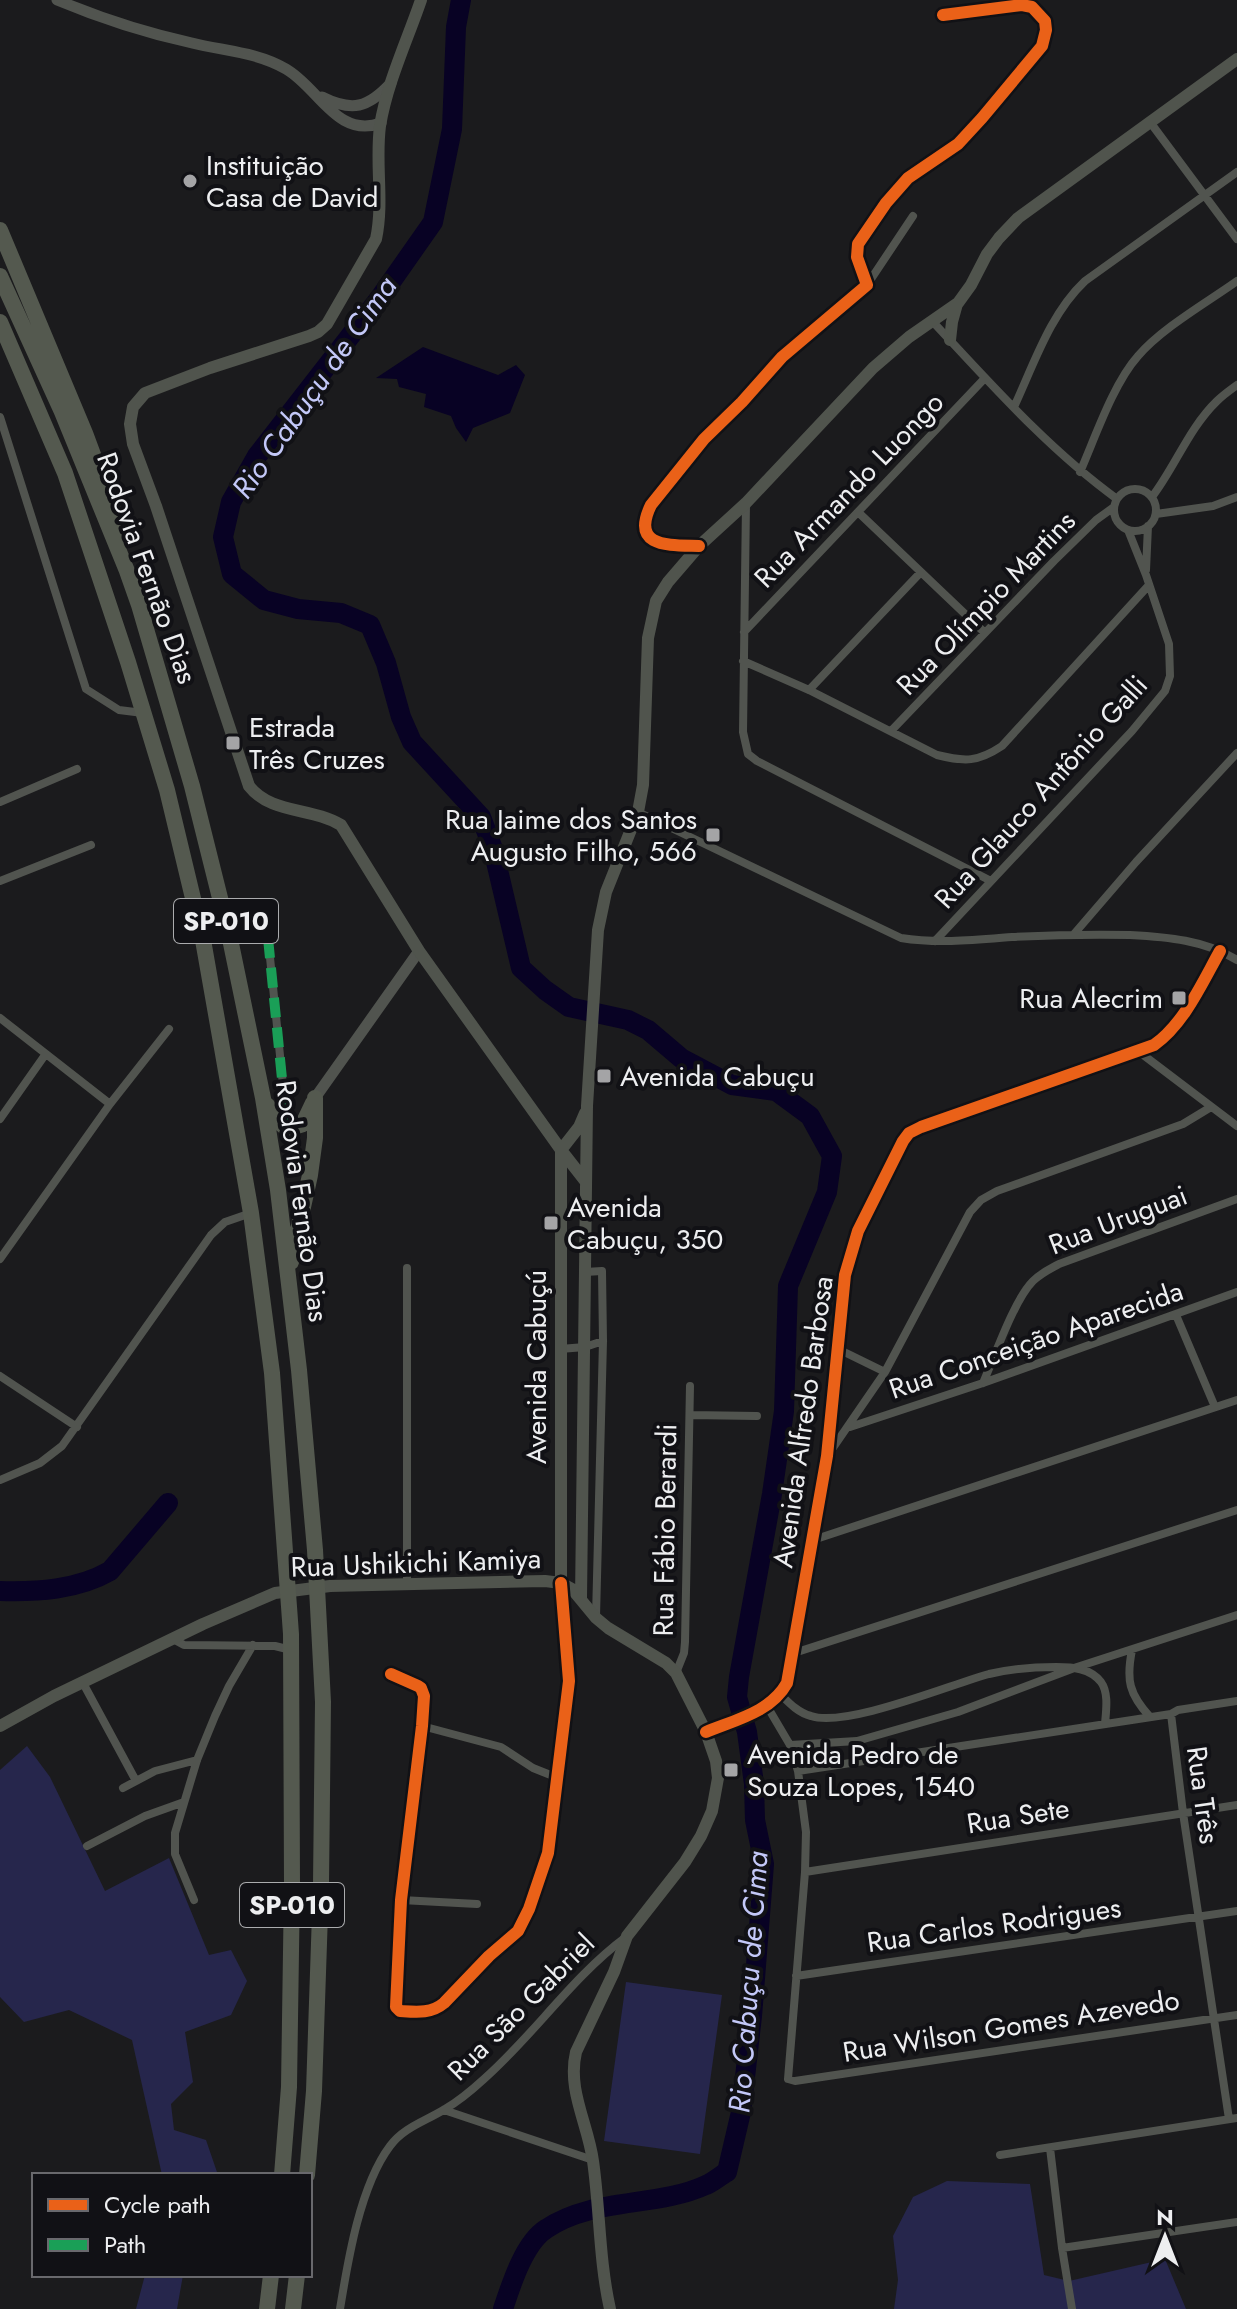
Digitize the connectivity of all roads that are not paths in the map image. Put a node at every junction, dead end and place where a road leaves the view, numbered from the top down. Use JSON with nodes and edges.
{"nodes":[{"id":1,"x":57,"y":0,"type":"edge"},
{"id":2,"x":421,"y":0,"type":"edge"},
{"id":3,"x":943,"y":15,"type":"dead end"},
{"id":4,"x":1237,"y":59,"type":"edge"},
{"id":5,"x":393,"y":81,"type":"junction"},
{"id":6,"x":314,"y":93,"type":"junction"},
{"id":7,"x":1150,"y":122,"type":"junction"},
{"id":8,"x":381,"y":123,"type":"junction"},
{"id":9,"x":1237,"y":172,"type":"edge"},
{"id":10,"x":1204,"y":195,"type":"junction"},
{"id":11,"x":913,"y":216,"type":"dead end"},
{"id":12,"x":0,"y":230,"type":"edge"},
{"id":13,"x":1237,"y":239,"type":"edge"},
{"id":14,"x":0,"y":276,"type":"edge"},
{"id":15,"x":1237,"y":281,"type":"edge"},
{"id":16,"x":867,"y":285,"type":"junction"},
{"id":17,"x":958,"y":303,"type":"junction"},
{"id":18,"x":933,"y":322,"type":"junction"},
{"id":19,"x":0,"y":324,"type":"edge"},
{"id":20,"x":950,"y":340,"type":"junction"},
{"id":21,"x":985,"y":378,"type":"junction"},
{"id":22,"x":1237,"y":385,"type":"edge"},
{"id":23,"x":1014,"y":407,"type":"junction"},
{"id":24,"x":0,"y":417,"type":"edge"},
{"id":25,"x":1080,"y":472,"type":"junction"},
{"id":26,"x":1152,"y":497,"type":"junction"},
{"id":27,"x":1237,"y":497,"type":"edge"},
{"id":28,"x":1115,"y":503,"type":"junction"},
{"id":29,"x":743,"y":510,"type":"junction"},
{"id":30,"x":859,"y":513,"type":"junction"},
{"id":31,"x":1156,"y":514,"type":"junction"},
{"id":32,"x":1148,"y":526,"type":"junction"},
{"id":33,"x":1128,"y":530,"type":"junction"},
{"id":34,"x":699,"y":546,"type":"junction"},
{"id":35,"x":127,"y":571,"type":"junction"},
{"id":36,"x":921,"y":572,"type":"junction"},
{"id":37,"x":1146,"y":575,"type":"junction"},
{"id":38,"x":1149,"y":585,"type":"junction"},
{"id":39,"x":743,"y":632,"type":"junction"},
{"id":40,"x":985,"y":633,"type":"junction"},
{"id":41,"x":743,"y":661,"type":"junction"},
{"id":42,"x":809,"y":690,"type":"junction"},
{"id":43,"x":143,"y":713,"type":"junction"},
{"id":44,"x":891,"y":731,"type":"junction"},
{"id":45,"x":1237,"y":753,"type":"edge"},
{"id":46,"x":77,"y":769,"type":"dead end"},
{"id":47,"x":0,"y":802,"type":"edge"},
{"id":48,"x":638,"y":812,"type":"junction"},
{"id":49,"x":91,"y":845,"type":"dead end"},
{"id":50,"x":0,"y":881,"type":"edge"},
{"id":51,"x":991,"y":881,"type":"junction"},
{"id":52,"x":1074,"y":934,"type":"junction"},
{"id":53,"x":268,"y":938,"type":"dead end"},
{"id":54,"x":934,"y":942,"type":"junction"},
{"id":55,"x":419,"y":951,"type":"junction"},
{"id":56,"x":1220,"y":951,"type":"junction"},
{"id":57,"x":1237,"y":960,"type":"edge"},
{"id":58,"x":0,"y":1018,"type":"edge"},
{"id":59,"x":169,"y":1029,"type":"dead end"},
{"id":60,"x":1138,"y":1051,"type":"junction"},
{"id":61,"x":45,"y":1055,"type":"junction"},
{"id":62,"x":263,"y":1098,"type":"junction"},
{"id":63,"x":315,"y":1098,"type":"junction"},
{"id":64,"x":110,"y":1104,"type":"junction"},
{"id":65,"x":587,"y":1106,"type":"junction"},
{"id":66,"x":1211,"y":1107,"type":"junction"},
{"id":67,"x":0,"y":1119,"type":"edge"},
{"id":68,"x":1237,"y":1126,"type":"edge"},
{"id":69,"x":287,"y":1129,"type":"junction"},
{"id":70,"x":561,"y":1150,"type":"junction"},
{"id":71,"x":566,"y":1166,"type":"junction"},
{"id":72,"x":586,"y":1182,"type":"junction"},
{"id":73,"x":1237,"y":1199,"type":"edge"},
{"id":74,"x":585,"y":1203,"type":"junction"},
{"id":75,"x":560,"y":1204,"type":"junction"},
{"id":76,"x":251,"y":1213,"type":"junction"},
{"id":77,"x":0,"y":1259,"type":"edge"},
{"id":78,"x":407,"y":1268,"type":"dead end"},
{"id":79,"x":585,"y":1272,"type":"junction"},
{"id":80,"x":288,"y":1280,"type":"junction"},
{"id":81,"x":1237,"y":1292,"type":"edge"},
{"id":82,"x":1176,"y":1315,"type":"junction"},
{"id":83,"x":603,"y":1341,"type":"junction"},
{"id":84,"x":585,"y":1347,"type":"junction"},
{"id":85,"x":560,"y":1349,"type":"junction"},
{"id":86,"x":838,"y":1349,"type":"junction"},
{"id":87,"x":885,"y":1372,"type":"junction"},
{"id":88,"x":0,"y":1376,"type":"edge"},
{"id":89,"x":983,"y":1383,"type":"junction"},
{"id":90,"x":690,"y":1386,"type":"dead end"},
{"id":91,"x":1237,"y":1400,"type":"edge"},
{"id":92,"x":1215,"y":1407,"type":"junction"},
{"id":93,"x":690,"y":1415,"type":"junction"},
{"id":94,"x":757,"y":1416,"type":"dead end"},
{"id":95,"x":77,"y":1427,"type":"junction"},
{"id":96,"x":849,"y":1427,"type":"junction"},
{"id":97,"x":827,"y":1456,"type":"junction"},
{"id":98,"x":0,"y":1480,"type":"edge"},
{"id":99,"x":1237,"y":1510,"type":"edge"},
{"id":100,"x":813,"y":1540,"type":"junction"},
{"id":101,"x":407,"y":1583,"type":"junction"},
{"id":102,"x":561,"y":1583,"type":"junction"},
{"id":103,"x":581,"y":1599,"type":"junction"},
{"id":104,"x":1237,"y":1615,"type":"edge"},
{"id":105,"x":596,"y":1618,"type":"junction"},
{"id":106,"x":173,"y":1639,"type":"junction"},
{"id":107,"x":291,"y":1642,"type":"junction"},
{"id":108,"x":253,"y":1645,"type":"junction"},
{"id":109,"x":1132,"y":1650,"type":"junction"},
{"id":110,"x":794,"y":1653,"type":"junction"},
{"id":111,"x":1077,"y":1667,"type":"junction"},
{"id":112,"x":676,"y":1673,"type":"junction"},
{"id":113,"x":391,"y":1674,"type":"dead end"},
{"id":114,"x":83,"y":1683,"type":"junction"},
{"id":115,"x":781,"y":1695,"type":"junction"},
{"id":116,"x":1237,"y":1701,"type":"edge"},
{"id":117,"x":767,"y":1706,"type":"junction"},
{"id":118,"x":1171,"y":1714,"type":"junction"},
{"id":119,"x":1150,"y":1717,"type":"junction"},
{"id":120,"x":1105,"y":1724,"type":"junction"},
{"id":121,"x":0,"y":1726,"type":"edge"},
{"id":122,"x":422,"y":1726,"type":"junction"},
{"id":123,"x":706,"y":1732,"type":"junction"},
{"id":124,"x":790,"y":1745,"type":"junction"},
{"id":125,"x":197,"y":1760,"type":"junction"},
{"id":126,"x":798,"y":1771,"type":"junction"},
{"id":127,"x":558,"y":1778,"type":"junction"},
{"id":128,"x":136,"y":1781,"type":"junction"},
{"id":129,"x":123,"y":1788,"type":"dead end"},
{"id":130,"x":184,"y":1802,"type":"junction"},
{"id":131,"x":1237,"y":1805,"type":"edge"},
{"id":132,"x":1183,"y":1813,"type":"junction"},
{"id":133,"x":87,"y":1846,"type":"dead end"},
{"id":134,"x":805,"y":1872,"type":"junction"},
{"id":135,"x":194,"y":1900,"type":"dead end"},
{"id":136,"x":401,"y":1900,"type":"junction"},
{"id":137,"x":477,"y":1904,"type":"dead end"},
{"id":138,"x":1237,"y":1911,"type":"edge"},
{"id":139,"x":1198,"y":1917,"type":"junction"},
{"id":140,"x":627,"y":1936,"type":"junction"},
{"id":141,"x":796,"y":1976,"type":"junction"},
{"id":142,"x":1237,"y":2015,"type":"edge"},
{"id":143,"x":1214,"y":2018,"type":"junction"},
{"id":144,"x":444,"y":2110,"type":"junction"},
{"id":145,"x":1233,"y":2118,"type":"edge"},
{"id":146,"x":1050,"y":2148,"type":"junction"},
{"id":147,"x":1000,"y":2155,"type":"dead end"},
{"id":148,"x":593,"y":2160,"type":"junction"},
{"id":149,"x":282,"y":2173,"type":"edge"},
{"id":150,"x":307,"y":2173,"type":"edge"},
{"id":151,"x":1237,"y":2222,"type":"edge"},
{"id":152,"x":1062,"y":2248,"type":"junction"},
{"id":153,"x":271,"y":2277,"type":"edge"},
{"id":154,"x":297,"y":2277,"type":"edge"},
{"id":155,"x":267,"y":2309,"type":"edge"},
{"id":156,"x":293,"y":2309,"type":"edge"},
{"id":157,"x":340,"y":2309,"type":"edge"},
{"id":158,"x":610,"y":2309,"type":"edge"},
{"id":159,"x":1072,"y":2309,"type":"edge"}],
"edges":[{"from":1,"to":6,"type":"street"},
{"from":2,"to":5,"type":"main road"},
{"from":3,"to":16,"type":"street"},
{"from":4,"to":7,"type":"main road"},
{"from":5,"to":6,"type":"street"},
{"from":5,"to":8,"type":"main road"},
{"from":6,"to":8,"type":"street"},
{"from":7,"to":10,"type":"street"},
{"from":7,"to":17,"type":"main road"},
{"from":8,"to":55,"type":"main road"},
{"from":9,"to":10,"type":"street"},
{"from":10,"to":13,"type":"street"},
{"from":10,"to":23,"type":"street"},
{"from":11,"to":16,"type":"street"},
{"from":12,"to":35,"type":"highway"},
{"from":14,"to":35,"type":"highway","name":"Rodovia Fernão Dias","number":"SP-010"},
{"from":15,"to":25,"type":"street"},
{"from":16,"to":34,"type":"street"},
{"from":17,"to":18,"type":"main road","name":"Avenida Cabuçú"},
{"from":17,"to":20,"type":"main road"},
{"from":18,"to":20,"type":"street"},
{"from":18,"to":29,"type":"main road","name":"Avenida Cabuçú"},
{"from":19,"to":43,"type":"highway","name":"Rodovia Fernão Dias","number":"SP-010"},
{"from":20,"to":21,"type":"street"},
{"from":21,"to":23,"type":"street"},
{"from":21,"to":30,"type":"street","name":"Rua Armando Luongo"},
{"from":22,"to":26,"type":"street"},
{"from":23,"to":25,"type":"street"},
{"from":24,"to":43,"type":"street"},
{"from":25,"to":28,"type":"street"},
{"from":26,"to":28,"type":"street"},
{"from":26,"to":31,"type":"street"},
{"from":27,"to":31,"type":"street"},
{"from":28,"to":33,"type":"street"},
{"from":28,"to":40,"type":"street","name":"Rua Olímpio Martins"},
{"from":29,"to":34,"type":"main road","name":"Avenida Cabuçú"},
{"from":29,"to":39,"type":"street"},
{"from":30,"to":36,"type":"street"},
{"from":30,"to":39,"type":"street","name":"Rua Armando Luongo"},
{"from":31,"to":32,"type":"street"},
{"from":32,"to":33,"type":"street"},
{"from":32,"to":37,"type":"street","name":"Rua Glauco Antônio Galli"},
{"from":33,"to":37,"type":"street","name":"Rua Glauco Antônio Galli"},
{"from":34,"to":48,"type":"main road","name":"Avenida Cabuçú"},
{"from":35,"to":62,"type":"highway","name":"Rodovia Fernão Dias","number":"SP-010"},
{"from":36,"to":40,"type":"street"},
{"from":36,"to":42,"type":"street"},
{"from":37,"to":38,"type":"street","name":"Rua Glauco Antônio Galli"},
{"from":38,"to":44,"type":"street"},
{"from":38,"to":51,"type":"street","name":"Rua Glauco Antônio Galli"},
{"from":39,"to":41,"type":"street"},
{"from":40,"to":44,"type":"street","name":"Rua Olímpio Martins"},
{"from":41,"to":42,"type":"street"},
{"from":41,"to":51,"type":"street"},
{"from":42,"to":44,"type":"street"},
{"from":43,"to":76,"type":"highway","name":"Rodovia Fernão Dias","number":"SP-010"},
{"from":45,"to":52,"type":"street"},
{"from":46,"to":47,"type":"street"},
{"from":48,"to":54,"type":"street"},
{"from":48,"to":65,"type":"main road","name":"Avenida Cabuçú"},
{"from":49,"to":50,"type":"street"},
{"from":51,"to":54,"type":"street","name":"Rua Glauco Antônio Galli"},
{"from":52,"to":54,"type":"street"},
{"from":52,"to":56,"type":"street"},
{"from":53,"to":69,"type":"street"},
{"from":55,"to":63,"type":"street"},
{"from":55,"to":70,"type":"main road"},
{"from":56,"to":57,"type":"street"},
{"from":56,"to":60,"type":"street"},
{"from":58,"to":61,"type":"street"},
{"from":59,"to":64,"type":"street"},
{"from":60,"to":66,"type":"street"},
{"from":60,"to":86,"type":"street","name":"Avenida Alfredo Barbosa"},
{"from":61,"to":64,"type":"street"},
{"from":61,"to":67,"type":"street"},
{"from":62,"to":69,"type":"highway"},
{"from":62,"to":80,"type":"highway","name":"Rodovia Fernão Dias","number":"SP-010"},
{"from":63,"to":69,"type":"highway"},
{"from":63,"to":80,"type":"highway"},
{"from":64,"to":77,"type":"street"},
{"from":65,"to":70,"type":"main road"},
{"from":65,"to":72,"type":"main road","name":"Avenida Cabuçú"},
{"from":66,"to":68,"type":"street"},
{"from":66,"to":87,"type":"street"},
{"from":70,"to":71,"type":"main road"},
{"from":71,"to":72,"type":"main road"},
{"from":71,"to":75,"type":"main road","name":"Avenida Cabuçú"},
{"from":72,"to":74,"type":"main road","name":"Avenida Cabuçú"},
{"from":73,"to":89,"type":"street","name":"Rua Uruguai"},
{"from":74,"to":75,"type":"main road"},
{"from":74,"to":79,"type":"main road","name":"Avenida Cabuçú"},
{"from":75,"to":85,"type":"main road","name":"Avenida Cabuçú"},
{"from":76,"to":95,"type":"street"},
{"from":76,"to":107,"type":"highway","name":"Rodovia Fernão Dias","number":"SP-010"},
{"from":78,"to":101,"type":"street"},
{"from":79,"to":83,"type":"street"},
{"from":79,"to":84,"type":"main road","name":"Avenida Cabuçú"},
{"from":80,"to":150,"type":"highway","name":"Rodovia Fernão Dias","number":"SP-010"},
{"from":81,"to":82,"type":"street","name":"Rua Conceição Aparecida"},
{"from":82,"to":89,"type":"street","name":"Rua Conceição Aparecida"},
{"from":82,"to":92,"type":"street"},
{"from":83,"to":84,"type":"street"},
{"from":83,"to":105,"type":"street"},
{"from":84,"to":85,"type":"street"},
{"from":84,"to":103,"type":"main road","name":"Avenida Cabuçú"},
{"from":85,"to":102,"type":"main road","name":"Avenida Cabuçú"},
{"from":86,"to":87,"type":"street"},
{"from":86,"to":97,"type":"street","name":"Avenida Alfredo Barbosa"},
{"from":87,"to":96,"type":"street"},
{"from":88,"to":95,"type":"street"},
{"from":89,"to":96,"type":"street","name":"Rua Conceição Aparecida"},
{"from":90,"to":93,"type":"street","name":"Rua Fábio Berardi"},
{"from":91,"to":92,"type":"street"},
{"from":92,"to":100,"type":"street"},
{"from":93,"to":94,"type":"street"},
{"from":93,"to":112,"type":"street","name":"Rua Fábio Berardi"},
{"from":95,"to":98,"type":"street"},
{"from":96,"to":97,"type":"street"},
{"from":97,"to":100,"type":"street","name":"Avenida Alfredo Barbosa"},
{"from":99,"to":110,"type":"street"},
{"from":100,"to":110,"type":"street","name":"Avenida Alfredo Barbosa"},
{"from":101,"to":102,"type":"main road","name":"Rua Ushikichi Kamiya"},
{"from":101,"to":106,"type":"main road","name":"Rua Ushikichi Kamiya"},
{"from":102,"to":103,"type":"main road","name":"Rua Ushikichi Kamiya"},
{"from":102,"to":127,"type":"street"},
{"from":103,"to":105,"type":"main road","name":"Rua Ushikichi Kamiya"},
{"from":104,"to":109,"type":"street"},
{"from":105,"to":112,"type":"main road","name":"Rua Ushikichi Kamiya"},
{"from":106,"to":108,"type":"street"},
{"from":106,"to":114,"type":"main road","name":"Rua Ushikichi Kamiya"},
{"from":107,"to":108,"type":"street"},
{"from":107,"to":149,"type":"highway","name":"Rodovia Fernão Dias","number":"SP-010"},
{"from":108,"to":125,"type":"street"},
{"from":109,"to":111,"type":"street"},
{"from":109,"to":119,"type":"street"},
{"from":110,"to":115,"type":"street","name":"Avenida Alfredo Barbosa"},
{"from":111,"to":115,"type":"street"},
{"from":111,"to":120,"type":"street"},
{"from":111,"to":124,"type":"street"},
{"from":112,"to":123,"type":"main road","name":"Rua Ushikichi Kamiya"},
{"from":113,"to":122,"type":"street"},
{"from":114,"to":121,"type":"main road","name":"Rua Ushikichi Kamiya"},
{"from":114,"to":128,"type":"street"},
{"from":115,"to":117,"type":"street"},
{"from":116,"to":118,"type":"street"},
{"from":117,"to":123,"type":"street"},
{"from":117,"to":124,"type":"street"},
{"from":118,"to":119,"type":"street"},
{"from":118,"to":132,"type":"street","name":"Rua Três"},
{"from":119,"to":120,"type":"street"},
{"from":120,"to":126,"type":"street"},
{"from":122,"to":127,"type":"street"},
{"from":122,"to":136,"type":"street"},
{"from":123,"to":140,"type":"main road","name":"Rua Ushikichi Kamiya"},
{"from":124,"to":126,"type":"street"},
{"from":125,"to":128,"type":"street"},
{"from":125,"to":130,"type":"street"},
{"from":126,"to":134,"type":"street"},
{"from":127,"to":136,"type":"street"},
{"from":128,"to":129,"type":"street"},
{"from":130,"to":133,"type":"street"},
{"from":130,"to":135,"type":"street"},
{"from":131,"to":132,"type":"street","name":"Rua Sete"},
{"from":132,"to":134,"type":"street","name":"Rua Sete"},
{"from":132,"to":139,"type":"street","name":"Rua Três"},
{"from":134,"to":141,"type":"street"},
{"from":136,"to":137,"type":"street"},
{"from":138,"to":139,"type":"street","name":"Rua Carlos Rodrigues"},
{"from":139,"to":141,"type":"street","name":"Rua Carlos Rodrigues"},
{"from":139,"to":143,"type":"street","name":"Rua Três"},
{"from":140,"to":144,"type":"street","name":"Rua São Gabriel"},
{"from":140,"to":148,"type":"main road","name":"Rua Ushikichi Kamiya"},
{"from":141,"to":143,"type":"street","name":"Rua Wilson Gomes Azevedo"},
{"from":142,"to":143,"type":"street","name":"Rua Wilson Gomes Azevedo"},
{"from":143,"to":145,"type":"street","name":"Rua Três"},
{"from":144,"to":148,"type":"street"},
{"from":144,"to":157,"type":"street","name":"Rua São Gabriel"},
{"from":145,"to":146,"type":"street"},
{"from":146,"to":147,"type":"street"},
{"from":146,"to":152,"type":"street"},
{"from":148,"to":158,"type":"main road","name":"Rua Ushikichi Kamiya"},
{"from":151,"to":152,"type":"street"},
{"from":152,"to":159,"type":"street"},
{"from":153,"to":155,"type":"highway"},
{"from":154,"to":156,"type":"highway"}]}
